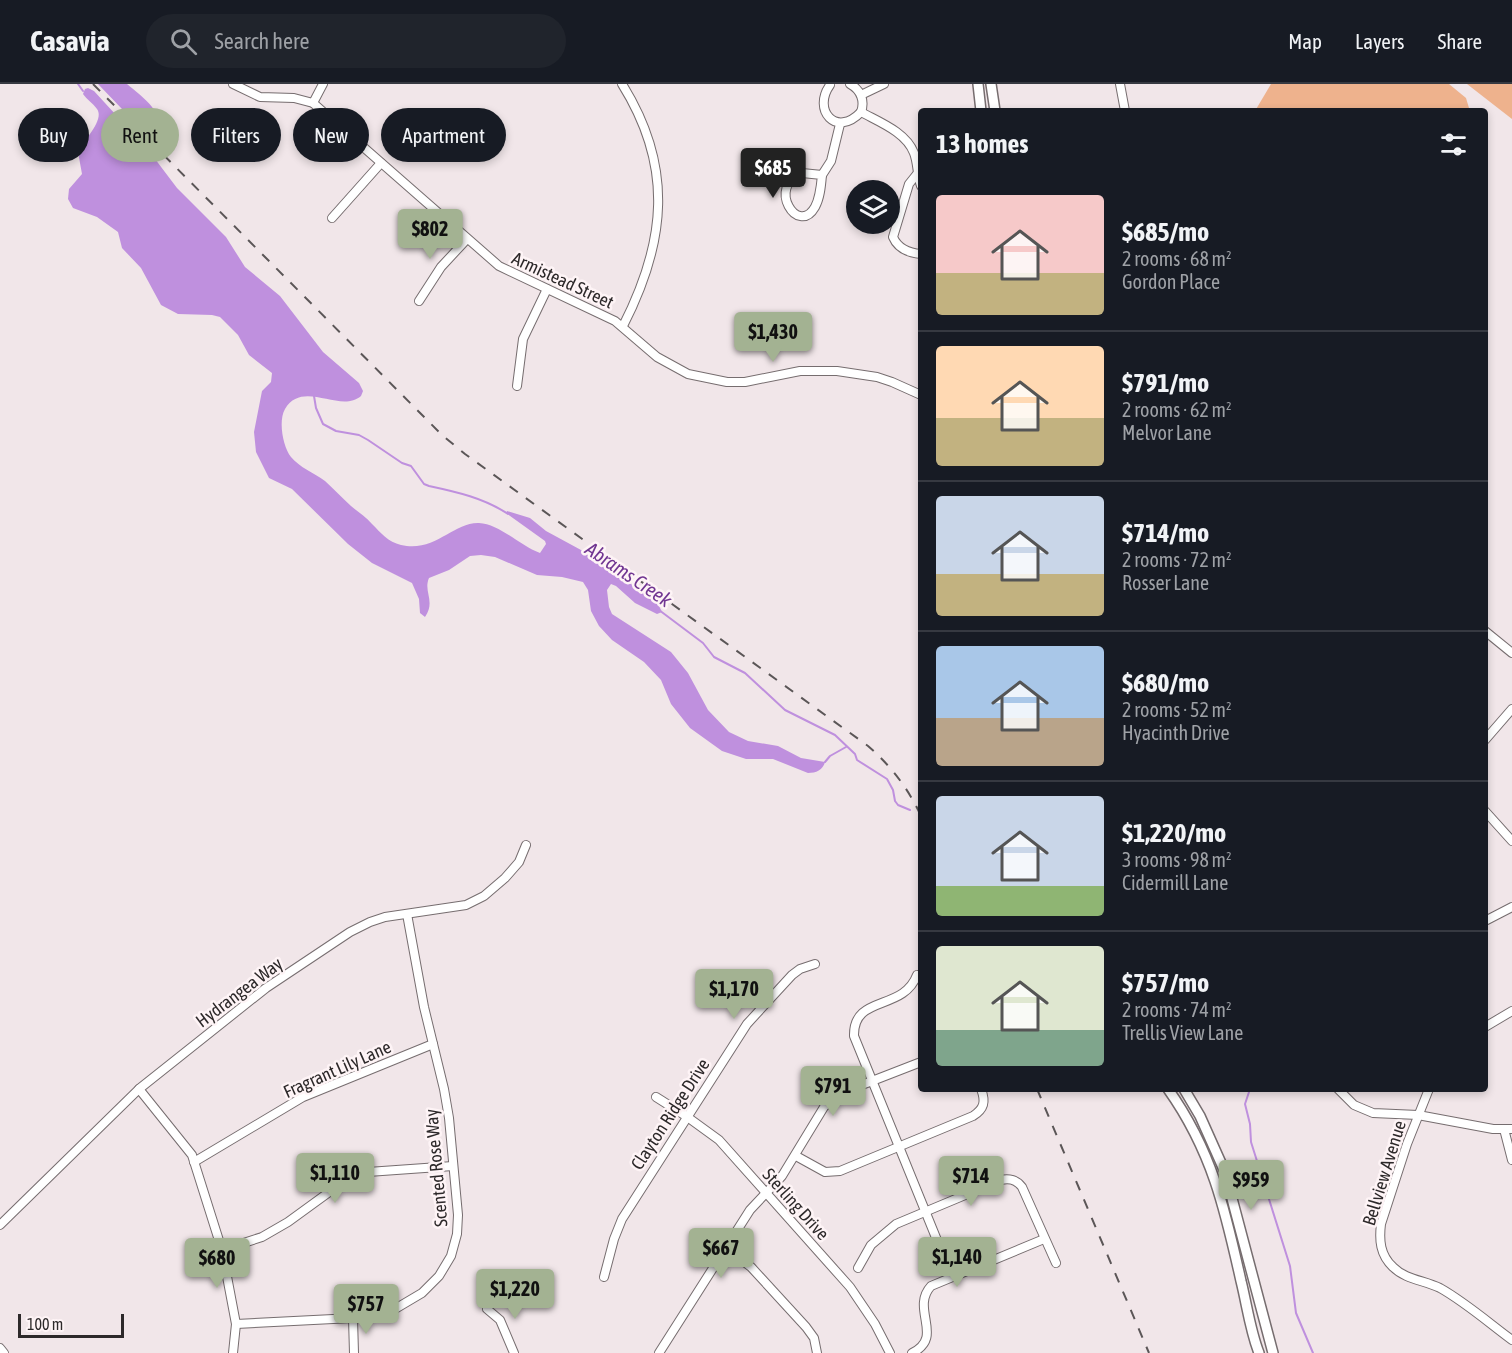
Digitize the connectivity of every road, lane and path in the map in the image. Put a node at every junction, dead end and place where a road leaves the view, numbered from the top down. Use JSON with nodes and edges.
{"nodes":[{"id":1,"x":233,"y":84,"type":"edge"},
{"id":2,"x":323,"y":84,"type":"edge"},
{"id":3,"x":622,"y":84,"type":"edge"},
{"id":4,"x":831,"y":84,"type":"edge"},
{"id":5,"x":850,"y":84,"type":"edge"},
{"id":6,"x":884,"y":84,"type":"edge"},
{"id":7,"x":978,"y":84,"type":"edge"},
{"id":8,"x":991,"y":84,"type":"edge"},
{"id":9,"x":1120,"y":84,"type":"edge"},
{"id":10,"x":861,"y":95,"type":"junction"},
{"id":11,"x":313,"y":103,"type":"junction"},
{"id":12,"x":981,"y":108,"type":"edge"},
{"id":13,"x":995,"y":108,"type":"edge"},
{"id":14,"x":1124,"y":108,"type":"edge"},
{"id":15,"x":861,"y":112,"type":"junction"},
{"id":16,"x":840,"y":124,"type":"junction"},
{"id":17,"x":381,"y":163,"type":"junction"},
{"id":18,"x":917,"y":174,"type":"junction"},
{"id":19,"x":822,"y":175,"type":"junction"},
{"id":20,"x":918,"y":177,"type":"edge"},
{"id":21,"x":332,"y":218,"type":"dead end"},
{"id":22,"x":467,"y":239,"type":"junction"},
{"id":23,"x":918,"y":253,"type":"edge"},
{"id":24,"x":547,"y":289,"type":"junction"},
{"id":25,"x":419,"y":301,"type":"dead end"},
{"id":26,"x":623,"y":326,"type":"junction"},
{"id":27,"x":517,"y":386,"type":"dead end"},
{"id":28,"x":918,"y":394,"type":"edge"},
{"id":29,"x":1488,"y":633,"type":"edge"},
{"id":30,"x":1512,"y":652,"type":"edge"},
{"id":31,"x":1512,"y":709,"type":"edge"},
{"id":32,"x":1488,"y":737,"type":"edge"},
{"id":33,"x":1488,"y":814,"type":"edge"},
{"id":34,"x":1512,"y":841,"type":"edge"},
{"id":35,"x":526,"y":844,"type":"dead end"},
{"id":36,"x":1512,"y":907,"type":"edge"},
{"id":37,"x":407,"y":914,"type":"junction"},
{"id":38,"x":1488,"y":919,"type":"edge"},
{"id":39,"x":815,"y":964,"type":"dead end"},
{"id":40,"x":917,"y":975,"type":"dead end"},
{"id":41,"x":1512,"y":1011,"type":"edge"},
{"id":42,"x":1488,"y":1025,"type":"edge"},
{"id":43,"x":433,"y":1044,"type":"junction"},
{"id":44,"x":918,"y":1063,"type":"edge"},
{"id":45,"x":872,"y":1082,"type":"junction"},
{"id":46,"x":139,"y":1089,"type":"junction"},
{"id":47,"x":982,"y":1092,"type":"edge"},
{"id":48,"x":1170,"y":1092,"type":"edge"},
{"id":49,"x":1186,"y":1092,"type":"edge"},
{"id":50,"x":1341,"y":1092,"type":"edge"},
{"id":51,"x":1428,"y":1092,"type":"edge"},
{"id":52,"x":656,"y":1097,"type":"dead end"},
{"id":53,"x":1418,"y":1115,"type":"junction"},
{"id":54,"x":686,"y":1116,"type":"junction"},
{"id":55,"x":1508,"y":1129,"type":"edge"},
{"id":56,"x":898,"y":1147,"type":"junction"},
{"id":57,"x":796,"y":1156,"type":"junction"},
{"id":58,"x":1512,"y":1160,"type":"edge"},
{"id":59,"x":194,"y":1162,"type":"junction"},
{"id":60,"x":453,"y":1166,"type":"junction"},
{"id":61,"x":766,"y":1192,"type":"junction"},
{"id":62,"x":926,"y":1211,"type":"junction"},
{"id":63,"x":0,"y":1225,"type":"edge"},
{"id":64,"x":1044,"y":1239,"type":"junction"},
{"id":65,"x":726,"y":1248,"type":"junction"},
{"id":66,"x":222,"y":1250,"type":"junction"},
{"id":67,"x":1056,"y":1263,"type":"dead end"},
{"id":68,"x":858,"y":1268,"type":"dead end"},
{"id":69,"x":952,"y":1276,"type":"junction"},
{"id":70,"x":604,"y":1277,"type":"dead end"},
{"id":71,"x":487,"y":1309,"type":"dead end"},
{"id":72,"x":353,"y":1318,"type":"junction"},
{"id":73,"x":236,"y":1324,"type":"junction"},
{"id":74,"x":1512,"y":1340,"type":"edge"},
{"id":75,"x":0,"y":1348,"type":"edge"},
{"id":76,"x":4,"y":1353,"type":"edge"},
{"id":77,"x":233,"y":1353,"type":"edge"},
{"id":78,"x":354,"y":1353,"type":"edge"},
{"id":79,"x":514,"y":1353,"type":"edge"},
{"id":80,"x":659,"y":1353,"type":"edge"},
{"id":81,"x":817,"y":1353,"type":"edge"},
{"id":82,"x":890,"y":1353,"type":"edge"},
{"id":83,"x":912,"y":1353,"type":"edge"},
{"id":84,"x":1259,"y":1353,"type":"edge"},
{"id":85,"x":1272,"y":1353,"type":"edge"}],
"edges":[{"from":1,"to":11,"type":"street"},
{"from":2,"to":11,"type":"street"},
{"from":3,"to":26,"type":"street"},
{"from":4,"to":16,"type":"street"},
{"from":5,"to":10,"type":"street"},
{"from":6,"to":10,"type":"street"},
{"from":7,"to":12,"type":"main road"},
{"from":8,"to":13,"type":"main road"},
{"from":9,"to":14,"type":"street"},
{"from":10,"to":15,"type":"street"},
{"from":11,"to":17,"type":"street","name":"Armistead Street"},
{"from":15,"to":16,"type":"street"},
{"from":15,"to":18,"type":"street"},
{"from":16,"to":19,"type":"street"},
{"from":17,"to":21,"type":"street"},
{"from":17,"to":22,"type":"street","name":"Armistead Street"},
{"from":18,"to":20,"type":"street"},
{"from":18,"to":23,"type":"street"},
{"from":19,"to":19,"type":"street"},
{"from":22,"to":24,"type":"street","name":"Armistead Street"},
{"from":22,"to":25,"type":"street"},
{"from":24,"to":26,"type":"street","name":"Armistead Street"},
{"from":24,"to":27,"type":"street"},
{"from":26,"to":28,"type":"street","name":"Armistead Street"},
{"from":29,"to":30,"type":"street"},
{"from":31,"to":32,"type":"street"},
{"from":33,"to":34,"type":"street"},
{"from":35,"to":37,"type":"street","name":"Hydrangea Way"},
{"from":36,"to":38,"type":"street"},
{"from":37,"to":43,"type":"street","name":"Scented Rose Way"},
{"from":37,"to":46,"type":"street","name":"Hydrangea Way"},
{"from":39,"to":54,"type":"street","name":"Clayton Ridge Drive"},
{"from":40,"to":45,"type":"street"},
{"from":41,"to":42,"type":"street"},
{"from":43,"to":59,"type":"street","name":"Fragrant Lily Lane"},
{"from":43,"to":60,"type":"street","name":"Scented Rose Way"},
{"from":44,"to":45,"type":"street"},
{"from":45,"to":56,"type":"street"},
{"from":45,"to":57,"type":"street"},
{"from":46,"to":59,"type":"street"},
{"from":46,"to":63,"type":"street","name":"Hydrangea Way"},
{"from":47,"to":56,"type":"street"},
{"from":48,"to":84,"type":"main road"},
{"from":49,"to":85,"type":"main road"},
{"from":50,"to":53,"type":"street"},
{"from":51,"to":53,"type":"street","name":"Bellview Avenue"},
{"from":52,"to":54,"type":"street","name":"Sterling Drive"},
{"from":53,"to":55,"type":"street"},
{"from":53,"to":74,"type":"street","name":"Bellview Avenue"},
{"from":54,"to":61,"type":"street","name":"Sterling Drive"},
{"from":54,"to":70,"type":"street","name":"Clayton Ridge Drive"},
{"from":55,"to":58,"type":"street"},
{"from":56,"to":57,"type":"street"},
{"from":56,"to":62,"type":"street"},
{"from":57,"to":61,"type":"street"},
{"from":59,"to":66,"type":"street"},
{"from":60,"to":66,"type":"street"},
{"from":60,"to":72,"type":"street","name":"Scented Rose Way"},
{"from":61,"to":65,"type":"street"},
{"from":61,"to":82,"type":"street","name":"Sterling Drive"},
{"from":62,"to":64,"type":"street"},
{"from":62,"to":68,"type":"street"},
{"from":62,"to":69,"type":"street"},
{"from":64,"to":67,"type":"street"},
{"from":64,"to":69,"type":"street"},
{"from":65,"to":80,"type":"street"},
{"from":65,"to":81,"type":"street"},
{"from":66,"to":73,"type":"street"},
{"from":69,"to":83,"type":"street"},
{"from":71,"to":79,"type":"street"},
{"from":72,"to":73,"type":"street","name":"Scented Rose Way"},
{"from":72,"to":78,"type":"street"},
{"from":73,"to":77,"type":"street"},
{"from":75,"to":76,"type":"street"}]}
